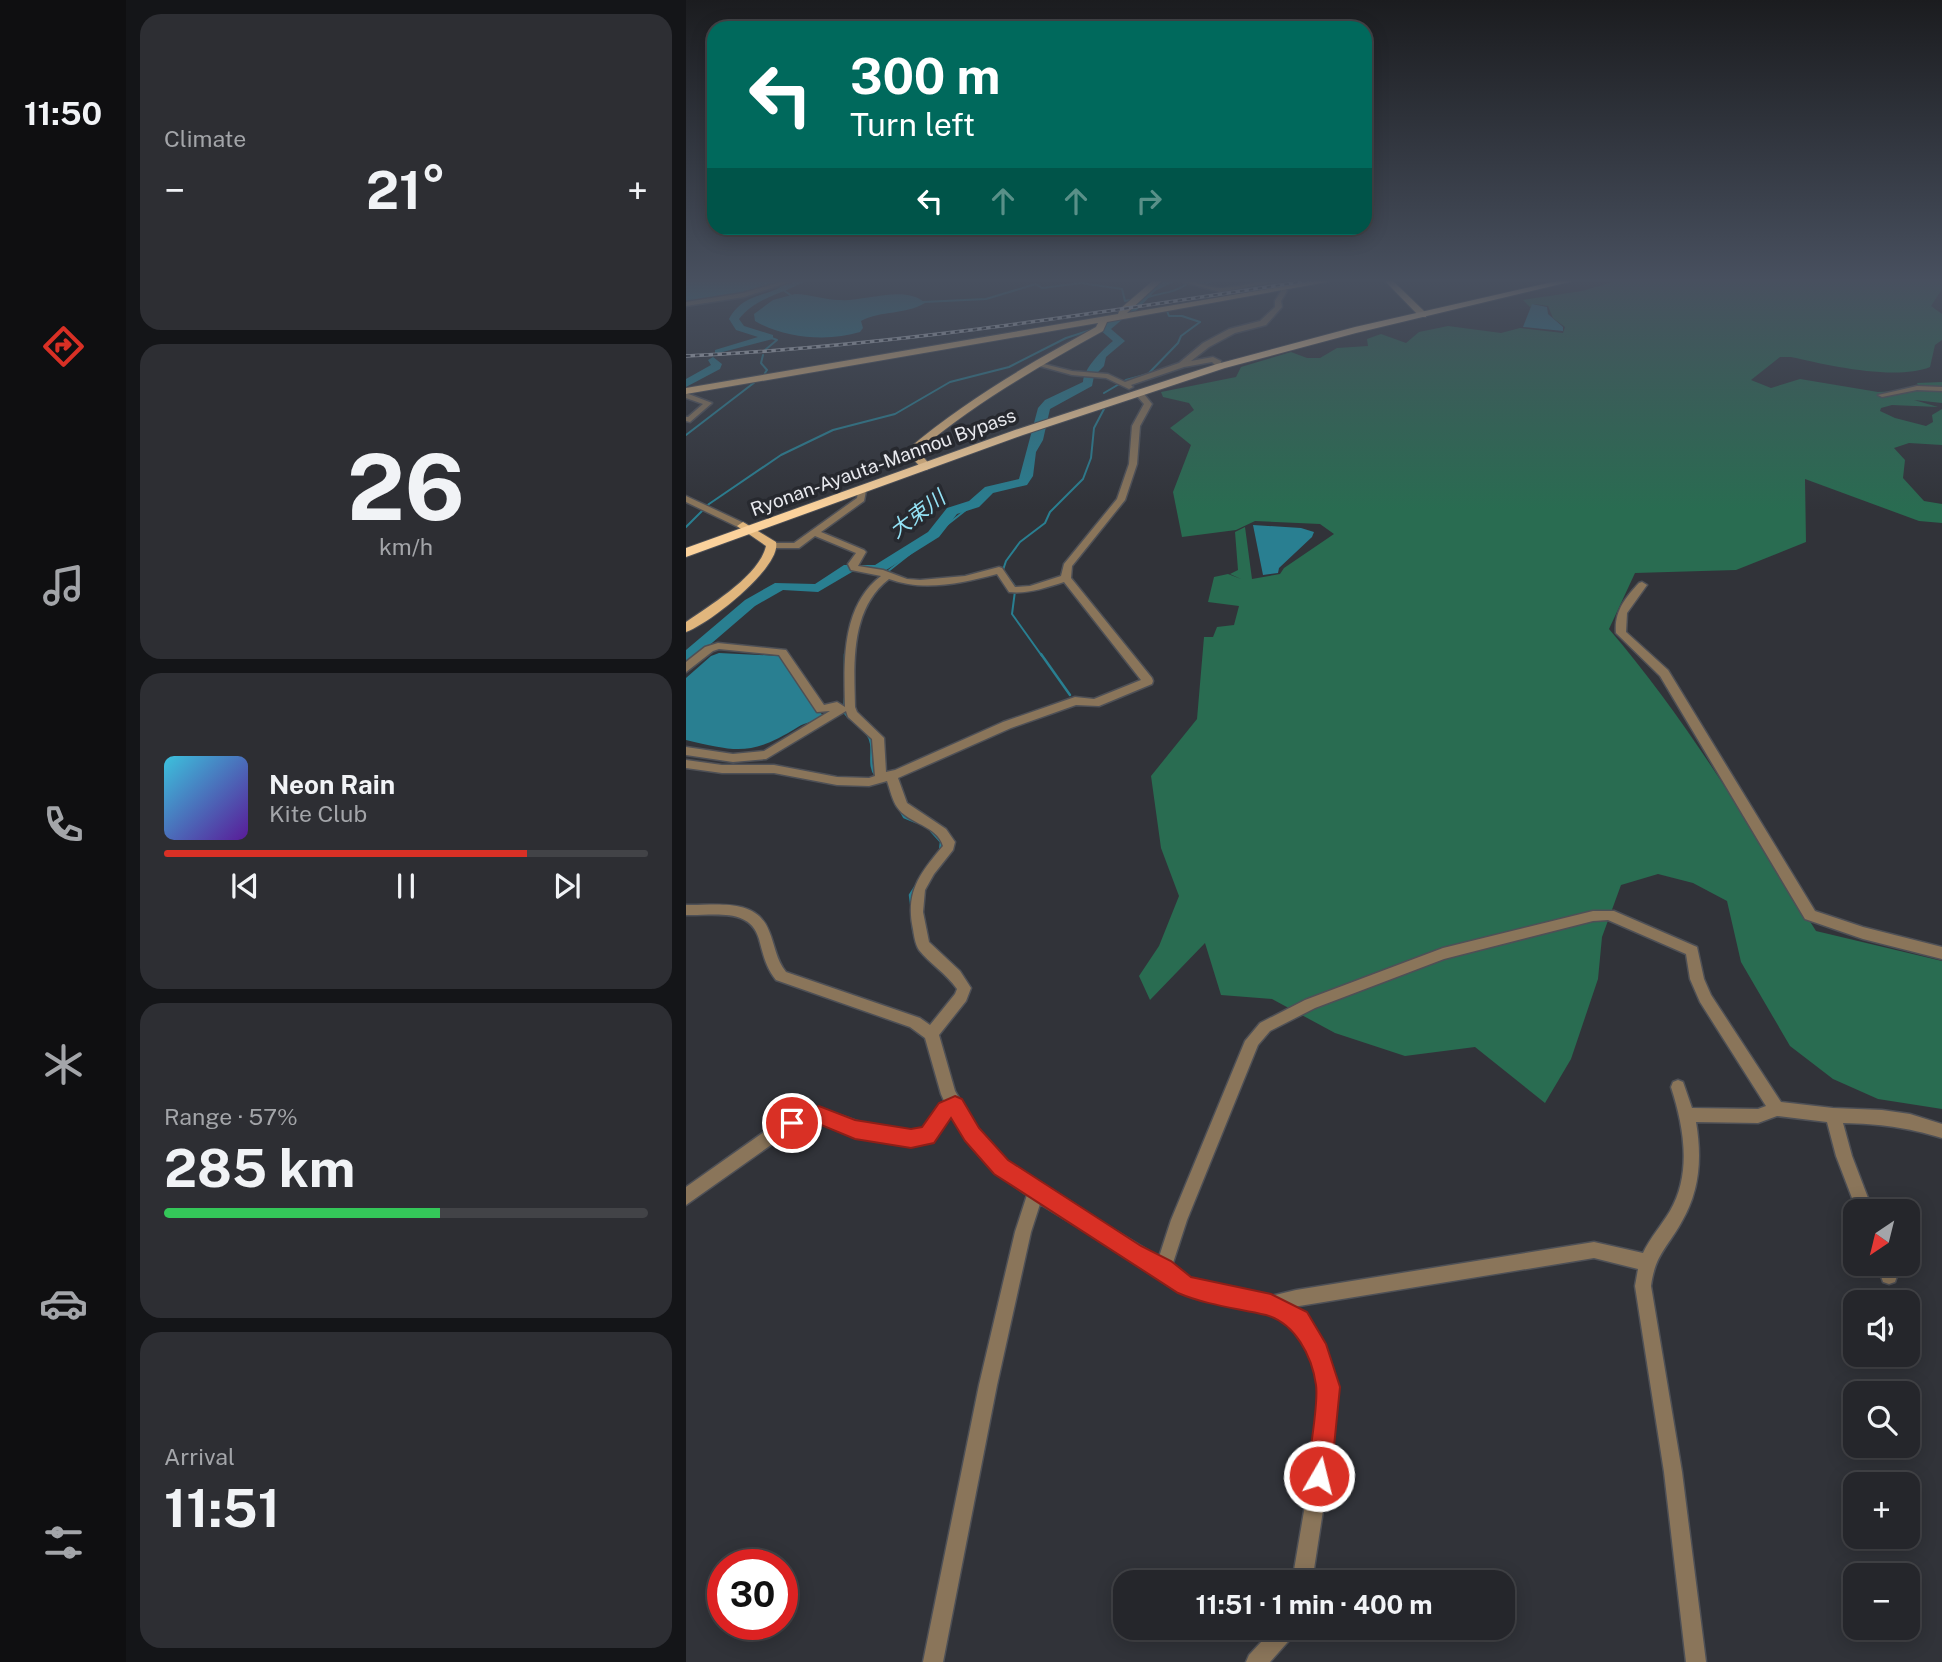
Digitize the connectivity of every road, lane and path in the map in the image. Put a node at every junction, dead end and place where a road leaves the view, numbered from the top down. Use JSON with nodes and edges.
{"nodes":[{"id":1,"x":920,"y":356,"type":"edge"},
{"id":2,"x":1050,"y":356,"type":"edge"},
{"id":3,"x":1193,"y":356,"type":"edge"},
{"id":4,"x":1248,"y":356,"type":"edge"},
{"id":5,"x":1261,"y":356,"type":"edge"},
{"id":6,"x":1218,"y":363,"type":"junction"},
{"id":7,"x":1036,"y":364,"type":"junction"},
{"id":8,"x":1182,"y":365,"type":"junction"},
{"id":9,"x":1155,"y":387,"type":"junction"},
{"id":10,"x":1942,"y":389,"type":"edge"},
{"id":11,"x":687,"y":395,"type":"edge"},
{"id":12,"x":1882,"y":395,"type":"dead end"},
{"id":13,"x":1141,"y":396,"type":"dead end"},
{"id":14,"x":1144,"y":411,"type":"junction"},
{"id":15,"x":686,"y":419,"type":"edge"},
{"id":16,"x":1049,"y":421,"type":"junction"},
{"id":17,"x":924,"y":465,"type":"junction"},
{"id":18,"x":862,"y":491,"type":"junction"},
{"id":19,"x":686,"y":499,"type":"edge"},
{"id":20,"x":705,"y":507,"type":"joint"},
{"id":21,"x":747,"y":528,"type":"junction"},
{"id":22,"x":814,"y":534,"type":"junction"},
{"id":23,"x":772,"y":545,"type":"junction"},
{"id":24,"x":686,"y":547,"type":"edge"},
{"id":25,"x":686,"y":553,"type":"edge"},
{"id":26,"x":886,"y":574,"type":"junction"},
{"id":27,"x":1066,"y":578,"type":"junction"},
{"id":28,"x":1642,"y":586,"type":"dead end"},
{"id":29,"x":686,"y":628,"type":"edge"},
{"id":30,"x":686,"y":668,"type":"edge"},
{"id":31,"x":843,"y":709,"type":"junction"},
{"id":32,"x":803,"y":733,"type":"junction"},
{"id":33,"x":686,"y":751,"type":"edge"},
{"id":34,"x":686,"y":764,"type":"edge"},
{"id":35,"x":756,"y":768,"type":"junction"},
{"id":36,"x":884,"y":778,"type":"junction"},
{"id":37,"x":686,"y":910,"type":"edge"},
{"id":38,"x":1942,"y":953,"type":"edge"},
{"id":39,"x":928,"y":1032,"type":"junction"},
{"id":40,"x":1678,"y":1087,"type":"dead end"},
{"id":41,"x":955,"y":1105,"type":"junction"},
{"id":42,"x":1777,"y":1109,"type":"junction"},
{"id":43,"x":1689,"y":1115,"type":"junction"},
{"id":44,"x":1833,"y":1115,"type":"junction"},
{"id":45,"x":1942,"y":1131,"type":"edge"},
{"id":46,"x":1036,"y":1192,"type":"junction"},
{"id":47,"x":686,"y":1197,"type":"edge"},
{"id":48,"x":1860,"y":1199,"type":"edge"},
{"id":49,"x":1646,"y":1262,"type":"junction"},
{"id":50,"x":1163,"y":1269,"type":"junction"},
{"id":51,"x":1271,"y":1306,"type":"junction"},
{"id":52,"x":1304,"y":1570,"type":"edge"},
{"id":53,"x":1276,"y":1640,"type":"edge"},
{"id":54,"x":933,"y":1662,"type":"edge"},
{"id":55,"x":1256,"y":1662,"type":"edge"},
{"id":56,"x":1696,"y":1662,"type":"edge"}],
"edges":[{"from":1,"to":11,"type":"main road"},
{"from":2,"to":7,"type":"main road"},
{"from":3,"to":8,"type":"street"},
{"from":4,"to":6,"type":"highway","name":"Ryonan-Ayauta-Mannou Bypass"},
{"from":5,"to":9,"type":"highway","name":"Ryonan-Ayauta-Mannou Bypass"},
{"from":6,"to":8,"type":"street"},
{"from":6,"to":16,"type":"highway","name":"Ryonan-Ayauta-Mannou Bypass"},
{"from":7,"to":8,"type":"street"},
{"from":7,"to":17,"type":"main road"},
{"from":9,"to":14,"type":"street"},
{"from":9,"to":16,"type":"highway","name":"Ryonan-Ayauta-Mannou Bypass"},
{"from":10,"to":12,"type":"street"},
{"from":11,"to":15,"type":"street"},
{"from":13,"to":14,"type":"street"},
{"from":14,"to":27,"type":"street"},
{"from":16,"to":17,"type":"highway","name":"Ryonan-Ayauta-Mannou Bypass"},
{"from":17,"to":18,"type":"highway","name":"Ryonan-Ayauta-Mannou Bypass"},
{"from":17,"to":21,"type":"highway","name":"Ryonan-Ayauta-Mannou Bypass"},
{"from":18,"to":21,"type":"highway","name":"Ryonan-Ayauta-Mannou Bypass"},
{"from":18,"to":22,"type":"street"},
{"from":19,"to":20,"type":"street"},
{"from":20,"to":21,"type":"street"},
{"from":21,"to":23,"type":"main road"},
{"from":21,"to":24,"type":"highway","name":"Ryonan-Ayauta-Mannou Bypass"},
{"from":21,"to":25,"type":"highway","name":"Ryonan-Ayauta-Mannou Bypass"},
{"from":22,"to":23,"type":"street"},
{"from":22,"to":26,"type":"street"},
{"from":23,"to":29,"type":"main road"},
{"from":26,"to":27,"type":"street"},
{"from":26,"to":31,"type":"street"},
{"from":27,"to":36,"type":"street"},
{"from":28,"to":38,"type":"street"},
{"from":30,"to":31,"type":"street"},
{"from":31,"to":32,"type":"street"},
{"from":31,"to":36,"type":"street"},
{"from":32,"to":33,"type":"street"},
{"from":32,"to":35,"type":"street"},
{"from":34,"to":35,"type":"street"},
{"from":35,"to":36,"type":"street"},
{"from":36,"to":39,"type":"street"},
{"from":37,"to":39,"type":"street"},
{"from":39,"to":41,"type":"street"},
{"from":40,"to":43,"type":"street"},
{"from":41,"to":46,"type":"street"},
{"from":41,"to":47,"type":"street"},
{"from":42,"to":43,"type":"street"},
{"from":42,"to":44,"type":"street"},
{"from":42,"to":50,"type":"street"},
{"from":43,"to":49,"type":"street"},
{"from":44,"to":45,"type":"street"},
{"from":44,"to":48,"type":"street"},
{"from":46,"to":50,"type":"street"},
{"from":46,"to":54,"type":"street"},
{"from":49,"to":51,"type":"street"},
{"from":49,"to":56,"type":"street"},
{"from":50,"to":51,"type":"street"},
{"from":51,"to":52,"type":"street"},
{"from":53,"to":55,"type":"street"}]}
